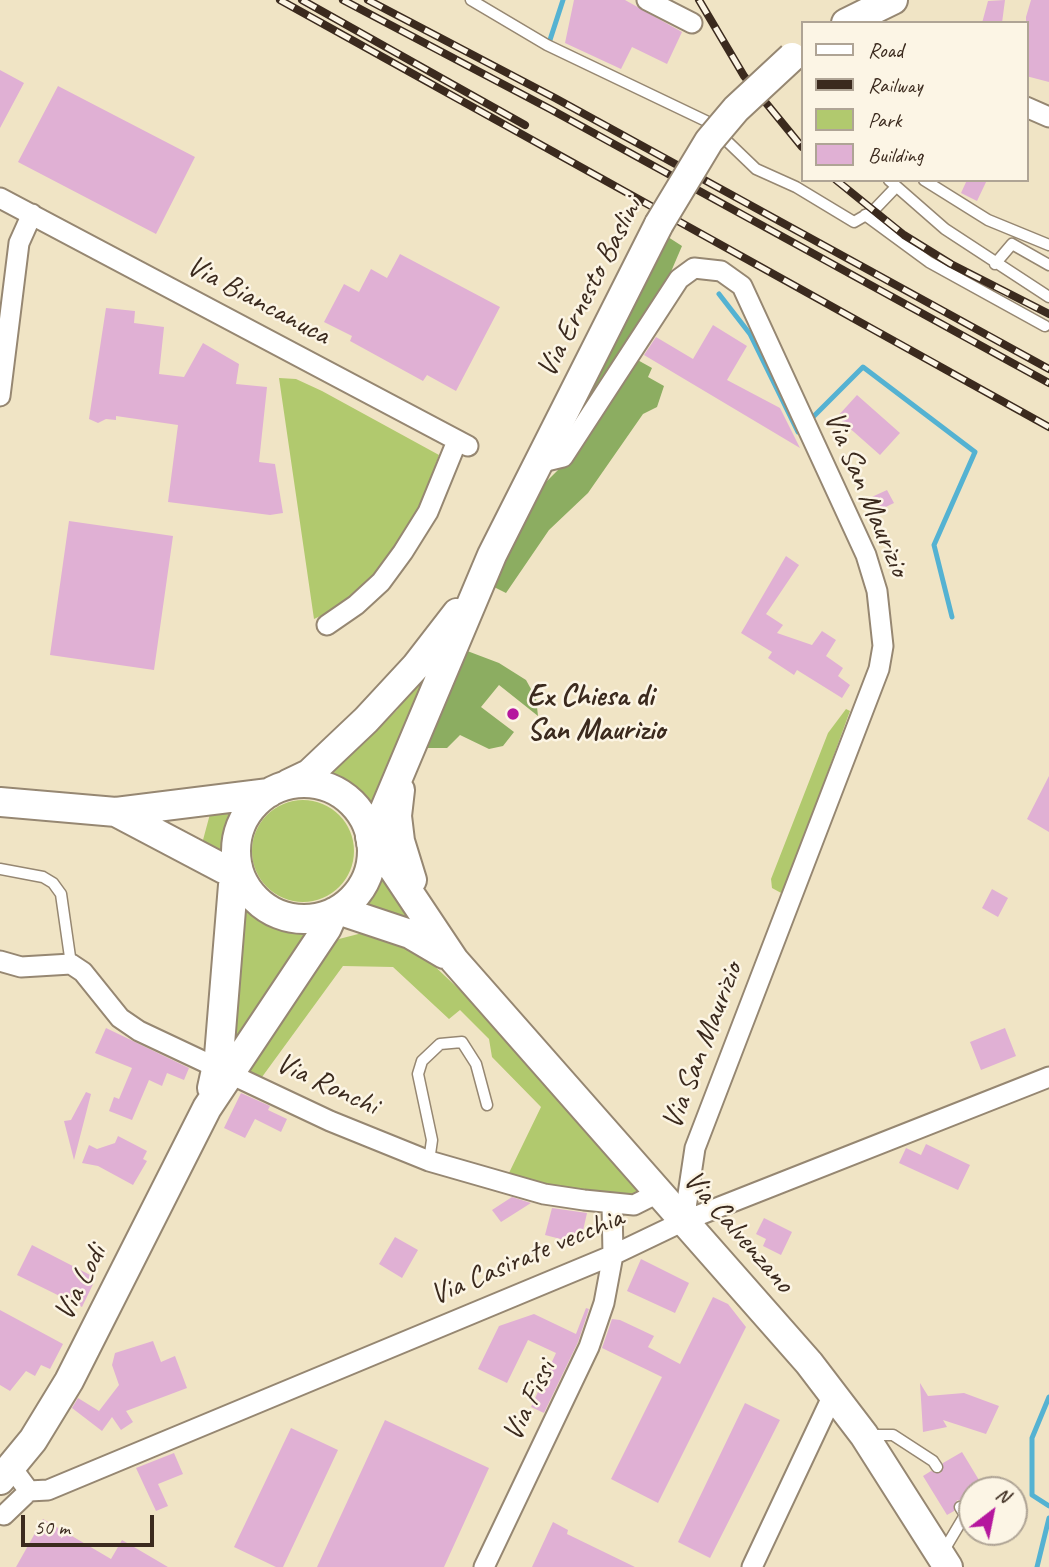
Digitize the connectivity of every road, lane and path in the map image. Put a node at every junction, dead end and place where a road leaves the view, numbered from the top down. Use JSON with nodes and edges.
{"nodes":[{"id":1,"x":471,"y":0,"type":"edge"},
{"id":2,"x":647,"y":0,"type":"edge"},
{"id":3,"x":893,"y":0,"type":"edge"},
{"id":4,"x":850,"y":21,"type":"edge"},
{"id":5,"x":692,"y":23,"type":"dead end"},
{"id":6,"x":797,"y":53,"type":"edge"},
{"id":7,"x":1028,"y":108,"type":"edge"},
{"id":8,"x":1049,"y":117,"type":"edge"},
{"id":9,"x":927,"y":182,"type":"edge"},
{"id":10,"x":892,"y":183,"type":"edge"},
{"id":11,"x":0,"y":198,"type":"edge"},
{"id":12,"x":32,"y":214,"type":"junction"},
{"id":13,"x":865,"y":215,"type":"junction"},
{"id":14,"x":1049,"y":245,"type":"edge"},
{"id":15,"x":995,"y":264,"type":"junction"},
{"id":16,"x":1049,"y":265,"type":"edge"},
{"id":17,"x":1049,"y":297,"type":"edge"},
{"id":18,"x":1045,"y":326,"type":"dead end"},
{"id":19,"x":0,"y":396,"type":"edge"},
{"id":20,"x":538,"y":463,"type":"junction"},
{"id":21,"x":478,"y":586,"type":"junction"},
{"id":22,"x":327,"y":625,"type":"dead end"},
{"id":23,"x":402,"y":769,"type":"junction"},
{"id":24,"x":275,"y":790,"type":"junction"},
{"id":25,"x":0,"y":802,"type":"edge"},
{"id":26,"x":116,"y":812,"type":"junction"},
{"id":27,"x":370,"y":840,"type":"junction"},
{"id":28,"x":0,"y":869,"type":"edge"},
{"id":29,"x":239,"y":871,"type":"junction"},
{"id":30,"x":336,"y":911,"type":"junction"},
{"id":31,"x":432,"y":928,"type":"junction"},
{"id":32,"x":454,"y":960,"type":"junction"},
{"id":33,"x":0,"y":961,"type":"edge"},
{"id":34,"x":71,"y":964,"type":"junction"},
{"id":35,"x":224,"y":1069,"type":"junction"},
{"id":36,"x":1049,"y":1077,"type":"edge"},
{"id":37,"x":487,"y":1105,"type":"dead end"},
{"id":38,"x":429,"y":1161,"type":"junction"},
{"id":39,"x":658,"y":1193,"type":"junction"},
{"id":40,"x":612,"y":1204,"type":"junction"},
{"id":41,"x":684,"y":1221,"type":"junction"},
{"id":42,"x":613,"y":1255,"type":"junction"},
{"id":43,"x":833,"y":1395,"type":"junction"},
{"id":44,"x":864,"y":1435,"type":"junction"},
{"id":45,"x":937,"y":1467,"type":"dead end"},
{"id":46,"x":6,"y":1474,"type":"edge"},
{"id":47,"x":29,"y":1491,"type":"junction"},
{"id":48,"x":4,"y":1515,"type":"dead end"},
{"id":49,"x":958,"y":1531,"type":"edge"},
{"id":50,"x":944,"y":1561,"type":"edge"},
{"id":51,"x":484,"y":1567,"type":"edge"},
{"id":52,"x":752,"y":1567,"type":"edge"}],
"edges":[{"from":1,"to":13,"type":"lane"},
{"from":2,"to":5,"type":"street"},
{"from":3,"to":4,"type":"main road"},
{"from":6,"to":20,"type":"main road","name":"Via Ernesto Baslini","bridge":true},
{"from":7,"to":8,"type":"street"},
{"from":9,"to":14,"type":"lane"},
{"from":10,"to":13,"type":"lane"},
{"from":10,"to":15,"type":"lane"},
{"from":11,"to":12,"type":"street","name":"Via Biancanuca"},
{"from":12,"to":19,"type":"street"},
{"from":12,"to":22,"type":"street","name":"Via Biancanuca"},
{"from":13,"to":18,"type":"lane"},
{"from":15,"to":16,"type":"lane"},
{"from":15,"to":17,"type":"lane"},
{"from":20,"to":21,"type":"main road","name":"Via Ernesto Baslini"},
{"from":20,"to":41,"type":"street","name":"Via San Maurizio"},
{"from":21,"to":23,"type":"main road","name":"Via Ernesto Baslini"},
{"from":21,"to":24,"type":"main road","name":"Via Ernesto Baslini"},
{"from":23,"to":27,"type":"main road","name":"Via Ernesto Baslini"},
{"from":23,"to":31,"type":"main road"},
{"from":24,"to":26,"type":"main road"},
{"from":24,"to":27,"type":"main road"},
{"from":24,"to":29,"type":"main road"},
{"from":25,"to":26,"type":"main road"},
{"from":26,"to":29,"type":"main road"},
{"from":27,"to":30,"type":"main road"},
{"from":27,"to":31,"type":"main road","name":"Via Calvenzano"},
{"from":28,"to":34,"type":"lane"},
{"from":29,"to":30,"type":"main road"},
{"from":29,"to":35,"type":"main road","name":"Via Lodi"},
{"from":30,"to":32,"type":"main road","name":"Via Calvenzano"},
{"from":30,"to":35,"type":"main road","name":"Via Lodi"},
{"from":31,"to":32,"type":"main road","name":"Via Calvenzano"},
{"from":32,"to":39,"type":"main road","name":"Via Calvenzano"},
{"from":33,"to":34,"type":"street"},
{"from":34,"to":35,"type":"street","name":"Via Ronchi"},
{"from":35,"to":38,"type":"street","name":"Via Ronchi"},
{"from":35,"to":46,"type":"main road","name":"Via Lodi"},
{"from":36,"to":41,"type":"street","name":"Via Casirate vecchia"},
{"from":37,"to":38,"type":"lane"},
{"from":38,"to":40,"type":"street","name":"Via Ronchi"},
{"from":39,"to":40,"type":"street","name":"Via Ronchi"},
{"from":39,"to":41,"type":"main road","name":"Via Calvenzano"},
{"from":40,"to":42,"type":"street","name":"Via Fissi"},
{"from":41,"to":42,"type":"street","name":"Via Casirate vecchia"},
{"from":41,"to":43,"type":"main road","name":"Via Calvenzano"},
{"from":42,"to":47,"type":"street","name":"Via Casirate vecchia"},
{"from":42,"to":51,"type":"street","name":"Via Fissi"},
{"from":43,"to":44,"type":"main road","name":"Via Calvenzano"},
{"from":43,"to":52,"type":"street"},
{"from":44,"to":45,"type":"lane"},
{"from":44,"to":50,"type":"main road","name":"Via Calvenzano"},
{"from":46,"to":47,"type":"street"},
{"from":47,"to":48,"type":"street"},
{"from":49,"to":50,"type":"lane"}]}
